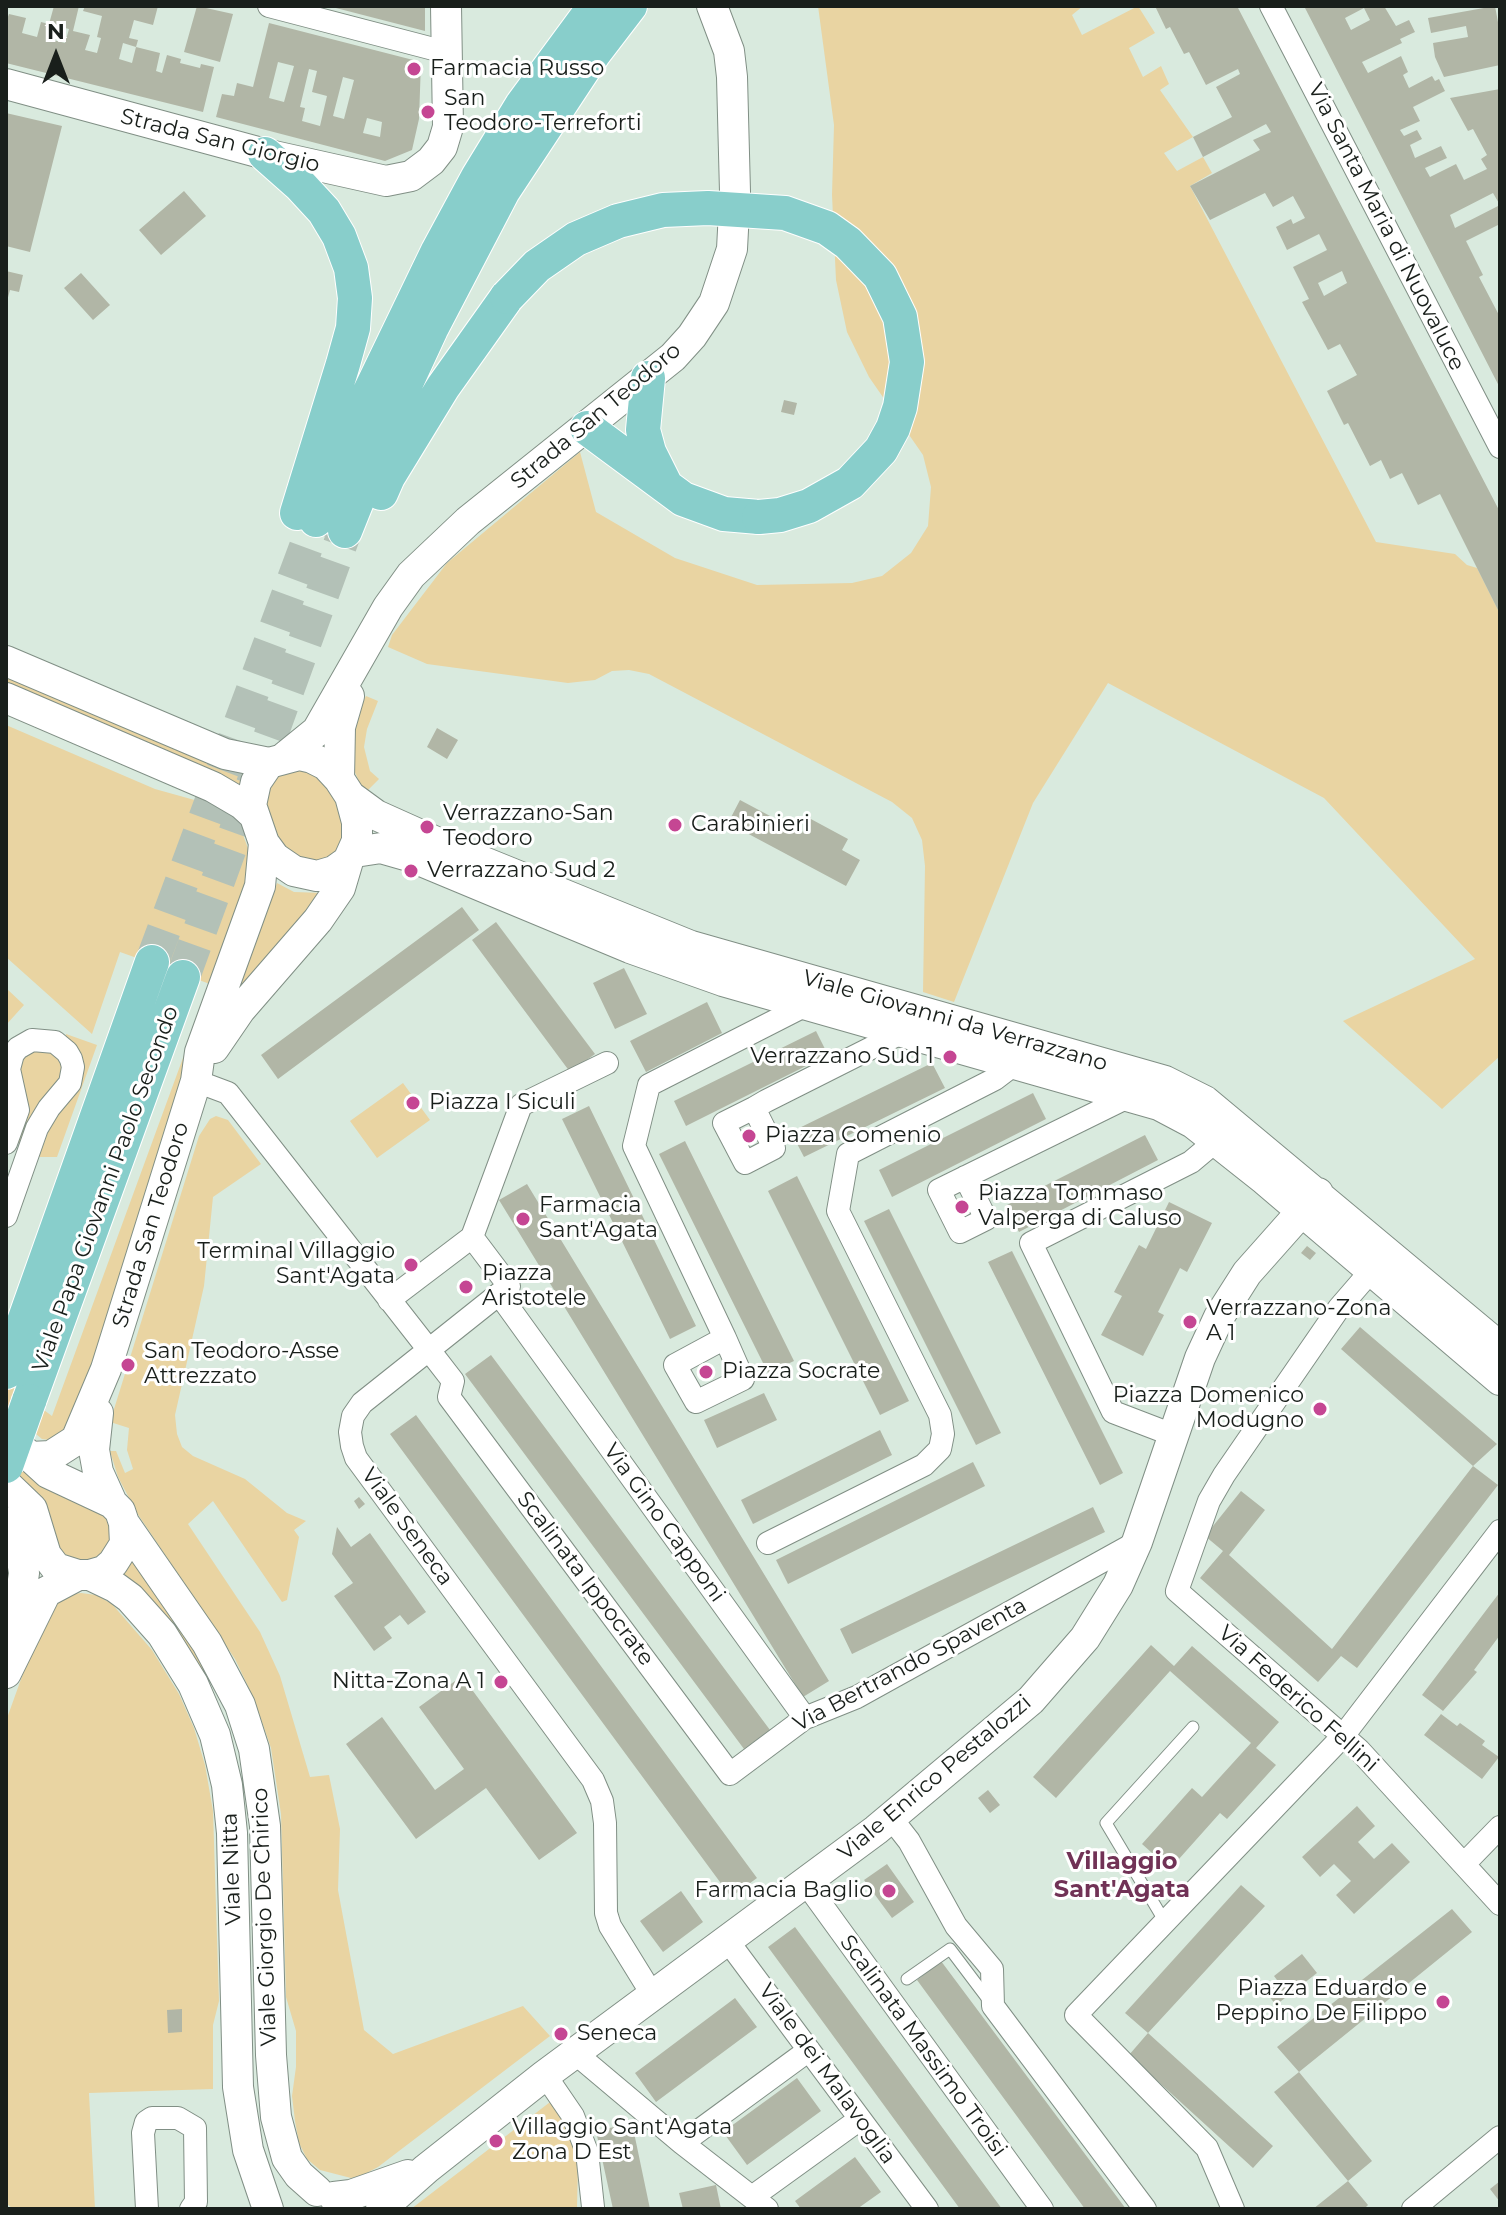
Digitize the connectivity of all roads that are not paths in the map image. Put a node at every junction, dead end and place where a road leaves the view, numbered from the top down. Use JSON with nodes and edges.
{"nodes":[{"id":1,"x":269,"y":6,"type":"edge"},
{"id":2,"x":446,"y":6,"type":"edge"},
{"id":3,"x":595,"y":6,"type":"edge"},
{"id":4,"x":630,"y":6,"type":"edge"},
{"id":5,"x":712,"y":6,"type":"edge"},
{"id":6,"x":1271,"y":6,"type":"edge"},
{"id":7,"x":445,"y":52,"type":"junction"},
{"id":8,"x":6,"y":84,"type":"edge"},
{"id":9,"x":265,"y":154,"type":"junction"},
{"id":10,"x":451,"y":257,"type":"junction"},
{"id":11,"x":648,"y":378,"type":"junction"},
{"id":12,"x":587,"y":428,"type":"junction"},
{"id":13,"x":1500,"y":447,"type":"edge"},
{"id":14,"x":668,"y":490,"type":"junction"},
{"id":15,"x":330,"y":525,"type":"junction"},
{"id":16,"x":368,"y":641,"type":"junction"},
{"id":17,"x":6,"y":661,"type":"edge"},
{"id":18,"x":6,"y":698,"type":"edge"},
{"id":19,"x":277,"y":760,"type":"junction"},
{"id":20,"x":344,"y":787,"type":"junction"},
{"id":21,"x":259,"y":829,"type":"junction"},
{"id":22,"x":352,"y":856,"type":"junction"},
{"id":23,"x":806,"y":1005,"type":"junction"},
{"id":24,"x":903,"y":1032,"type":"junction"},
{"id":25,"x":607,"y":1063,"type":"dead end"},
{"id":26,"x":1016,"y":1063,"type":"junction"},
{"id":27,"x":196,"y":1081,"type":"junction"},
{"id":28,"x":1130,"y":1096,"type":"junction"},
{"id":29,"x":760,"y":1104,"type":"dead end"},
{"id":30,"x":1205,"y":1122,"type":"junction"},
{"id":31,"x":6,"y":1143,"type":"edge"},
{"id":32,"x":970,"y":1174,"type":"dead end"},
{"id":33,"x":1310,"y":1202,"type":"junction"},
{"id":34,"x":6,"y":1216,"type":"edge"},
{"id":35,"x":472,"y":1237,"type":"junction"},
{"id":36,"x":1371,"y":1271,"type":"junction"},
{"id":37,"x":499,"y":1294,"type":"junction"},
{"id":38,"x":389,"y":1300,"type":"junction"},
{"id":39,"x":725,"y":1338,"type":"dead end"},
{"id":40,"x":1500,"y":1347,"type":"edge"},
{"id":41,"x":429,"y":1350,"type":"junction"},
{"id":42,"x":106,"y":1369,"type":"junction"},
{"id":43,"x":6,"y":1372,"type":"edge"},
{"id":44,"x":1500,"y":1380,"type":"edge"},
{"id":45,"x":6,"y":1435,"type":"edge"},
{"id":46,"x":1173,"y":1435,"type":"junction"},
{"id":47,"x":18,"y":1461,"type":"edge"},
{"id":48,"x":6,"y":1484,"type":"edge"},
{"id":49,"x":118,"y":1513,"type":"junction"},
{"id":50,"x":6,"y":1522,"type":"edge"},
{"id":51,"x":1500,"y":1531,"type":"edge"},
{"id":52,"x":1137,"y":1542,"type":"junction"},
{"id":53,"x":768,"y":1543,"type":"dead end"},
{"id":54,"x":84,"y":1575,"type":"junction"},
{"id":55,"x":6,"y":1629,"type":"edge"},
{"id":56,"x":6,"y":1673,"type":"edge"},
{"id":57,"x":805,"y":1718,"type":"junction"},
{"id":58,"x":1193,"y":1727,"type":"dead end"},
{"id":59,"x":1343,"y":1736,"type":"junction"},
{"id":60,"x":730,"y":1774,"type":"joint"},
{"id":61,"x":891,"y":1818,"type":"junction"},
{"id":62,"x":1500,"y":1827,"type":"edge"},
{"id":63,"x":1464,"y":1864,"type":"junction"},
{"id":64,"x":805,"y":1882,"type":"junction"},
{"id":65,"x":1500,"y":1904,"type":"edge"},
{"id":66,"x":1165,"y":1922,"type":"junction"},
{"id":67,"x":727,"y":1940,"type":"junction"},
{"id":68,"x":907,"y":1979,"type":"dead end"},
{"id":69,"x":652,"y":1994,"type":"junction"},
{"id":70,"x":993,"y":2006,"type":"junction"},
{"id":71,"x":809,"y":2050,"type":"junction"},
{"id":72,"x":575,"y":2053,"type":"junction"},
{"id":73,"x":545,"y":2075,"type":"junction"},
{"id":74,"x":860,"y":2119,"type":"junction"},
{"id":75,"x":1500,"y":2137,"type":"edge"},
{"id":76,"x":682,"y":2143,"type":"junction"},
{"id":77,"x":426,"y":2169,"type":"junction"},
{"id":78,"x":332,"y":2199,"type":"edge"},
{"id":79,"x":760,"y":2203,"type":"edge"},
{"id":80,"x":916,"y":2205,"type":"edge"},
{"id":81,"x":593,"y":2207,"type":"dead end"},
{"id":82,"x":147,"y":2209,"type":"edge"},
{"id":83,"x":191,"y":2209,"type":"edge"},
{"id":84,"x":268,"y":2209,"type":"edge"},
{"id":85,"x":276,"y":2209,"type":"edge"},
{"id":86,"x":381,"y":2209,"type":"edge"},
{"id":87,"x":1042,"y":2209,"type":"edge"},
{"id":88,"x":1145,"y":2209,"type":"edge"},
{"id":89,"x":1233,"y":2209,"type":"edge"},
{"id":90,"x":1413,"y":2209,"type":"edge"}],
"edges":[{"from":1,"to":7,"type":"street"},
{"from":2,"to":7,"type":"main road"},
{"from":3,"to":10,"type":"main road"},
{"from":4,"to":10,"type":"main road"},
{"from":5,"to":11,"type":"main road","name":"Strada San Teodoro"},
{"from":6,"to":13,"type":"street","name":"Via Santa Maria di Nuovaluce"},
{"from":7,"to":9,"type":"main road","name":"Strada San Giorgio"},
{"from":8,"to":9,"type":"main road","name":"Strada San Giorgio"},
{"from":9,"to":15,"type":"main road"},
{"from":10,"to":15,"type":"main road"},
{"from":11,"to":12,"type":"main road","name":"Strada San Teodoro"},
{"from":11,"to":14,"type":"main road"},
{"from":12,"to":14,"type":"main road"},
{"from":12,"to":16,"type":"main road","name":"Strada San Teodoro"},
{"from":14,"to":15,"type":"main road","bridge":true},
{"from":16,"to":19,"type":"main road","name":"Strada San Teodoro"},
{"from":16,"to":20,"type":"main road","name":"Strada San Teodoro"},
{"from":17,"to":19,"type":"main road"},
{"from":18,"to":21,"type":"main road"},
{"from":19,"to":20,"type":"main road"},
{"from":19,"to":21,"type":"main road"},
{"from":20,"to":22,"type":"main road"},
{"from":20,"to":30,"type":"main road","name":"Viale Giovanni da Verrazzano"},
{"from":21,"to":22,"type":"main road"},
{"from":21,"to":27,"type":"main road","name":"Strada San Teodoro"},
{"from":22,"to":23,"type":"main road","name":"Viale Giovanni da Verrazzano"},
{"from":22,"to":27,"type":"main road","name":"Strada San Teodoro"},
{"from":23,"to":24,"type":"main road","name":"Viale Giovanni da Verrazzano"},
{"from":23,"to":39,"type":"street"},
{"from":24,"to":26,"type":"main road","name":"Viale Giovanni da Verrazzano"},
{"from":24,"to":29,"type":"street"},
{"from":25,"to":35,"type":"street"},
{"from":26,"to":28,"type":"main road","name":"Viale Giovanni da Verrazzano"},
{"from":26,"to":53,"type":"street"},
{"from":27,"to":38,"type":"street"},
{"from":27,"to":42,"type":"main road","name":"Strada San Teodoro"},
{"from":28,"to":30,"type":"main road","name":"Viale Giovanni da Verrazzano"},
{"from":28,"to":32,"type":"street"},
{"from":30,"to":33,"type":"main road","name":"Viale Giovanni da Verrazzano"},
{"from":30,"to":33,"type":"main road","name":"Viale Giovanni da Verrazzano"},
{"from":30,"to":46,"type":"street"},
{"from":31,"to":34,"type":"street"},
{"from":33,"to":36,"type":"main road","name":"Viale Giovanni da Verrazzano"},
{"from":33,"to":40,"type":"main road","name":"Viale Giovanni da Verrazzano"},
{"from":33,"to":46,"type":"main road","name":"Viale Enrico Pestalozzi"},
{"from":35,"to":37,"type":"street"},
{"from":35,"to":38,"type":"street"},
{"from":36,"to":44,"type":"main road","name":"Viale Giovanni da Verrazzano"},
{"from":36,"to":59,"type":"street","name":"Via Federico Fellini"},
{"from":37,"to":41,"type":"street"},
{"from":37,"to":57,"type":"street","name":"Via Gino Capponi"},
{"from":38,"to":41,"type":"street"},
{"from":41,"to":60,"type":"street","name":"Scalinata Ippocrate"},
{"from":41,"to":69,"type":"street","name":"Viale Seneca"},
{"from":42,"to":47,"type":"main road"},
{"from":42,"to":49,"type":"main road","name":"Viale Giorgio De Chirico"},
{"from":43,"to":47,"type":"main road","name":"Viale Papa Giovanni Paolo Secondo","bridge":true},
{"from":45,"to":47,"type":"main road"},
{"from":46,"to":52,"type":"main road","name":"Viale Enrico Pestalozzi"},
{"from":47,"to":49,"type":"main road"},
{"from":48,"to":54,"type":"main road","name":"Viale Nitta"},
{"from":49,"to":54,"type":"main road"},
{"from":49,"to":78,"type":"main road","name":"Viale Giorgio De Chirico"},
{"from":50,"to":55,"type":"main road"},
{"from":51,"to":59,"type":"street"},
{"from":52,"to":57,"type":"street","name":"Via Bertrando Spaventa"},
{"from":52,"to":61,"type":"main road","name":"Viale Enrico Pestalozzi"},
{"from":54,"to":56,"type":"main road"},
{"from":54,"to":84,"type":"main road","name":"Viale Nitta"},
{"from":57,"to":60,"type":"street","name":"Via Bertrando Spaventa"},
{"from":58,"to":66,"type":"lane"},
{"from":59,"to":63,"type":"street","name":"Via Federico Fellini"},
{"from":59,"to":66,"type":"street"},
{"from":61,"to":64,"type":"main road","name":"Viale Enrico Pestalozzi"},
{"from":61,"to":70,"type":"street"},
{"from":62,"to":63,"type":"street"},
{"from":63,"to":65,"type":"street","name":"Via Federico Fellini"},
{"from":64,"to":67,"type":"main road","name":"Viale Enrico Pestalozzi"},
{"from":64,"to":87,"type":"street","name":"Scalinata Massimo Troisi"},
{"from":66,"to":89,"type":"street"},
{"from":67,"to":69,"type":"main road","name":"Viale Enrico Pestalozzi"},
{"from":67,"to":71,"type":"street","name":"Viale dei Malavoglia"},
{"from":68,"to":70,"type":"lane"},
{"from":69,"to":72,"type":"main road","name":"Viale Enrico Pestalozzi"},
{"from":70,"to":88,"type":"street"},
{"from":71,"to":74,"type":"street","name":"Viale dei Malavoglia"},
{"from":71,"to":76,"type":"street"},
{"from":72,"to":73,"type":"main road","name":"Viale Enrico Pestalozzi"},
{"from":72,"to":76,"type":"street"},
{"from":73,"to":77,"type":"main road","name":"Viale Enrico Pestalozzi"},
{"from":73,"to":81,"type":"street"},
{"from":74,"to":79,"type":"street"},
{"from":74,"to":80,"type":"street","name":"Viale dei Malavoglia"},
{"from":75,"to":90,"type":"street"},
{"from":76,"to":79,"type":"street"},
{"from":77,"to":78,"type":"main road"},
{"from":77,"to":86,"type":"main road"},
{"from":78,"to":85,"type":"main road"},
{"from":82,"to":83,"type":"street"}]}
